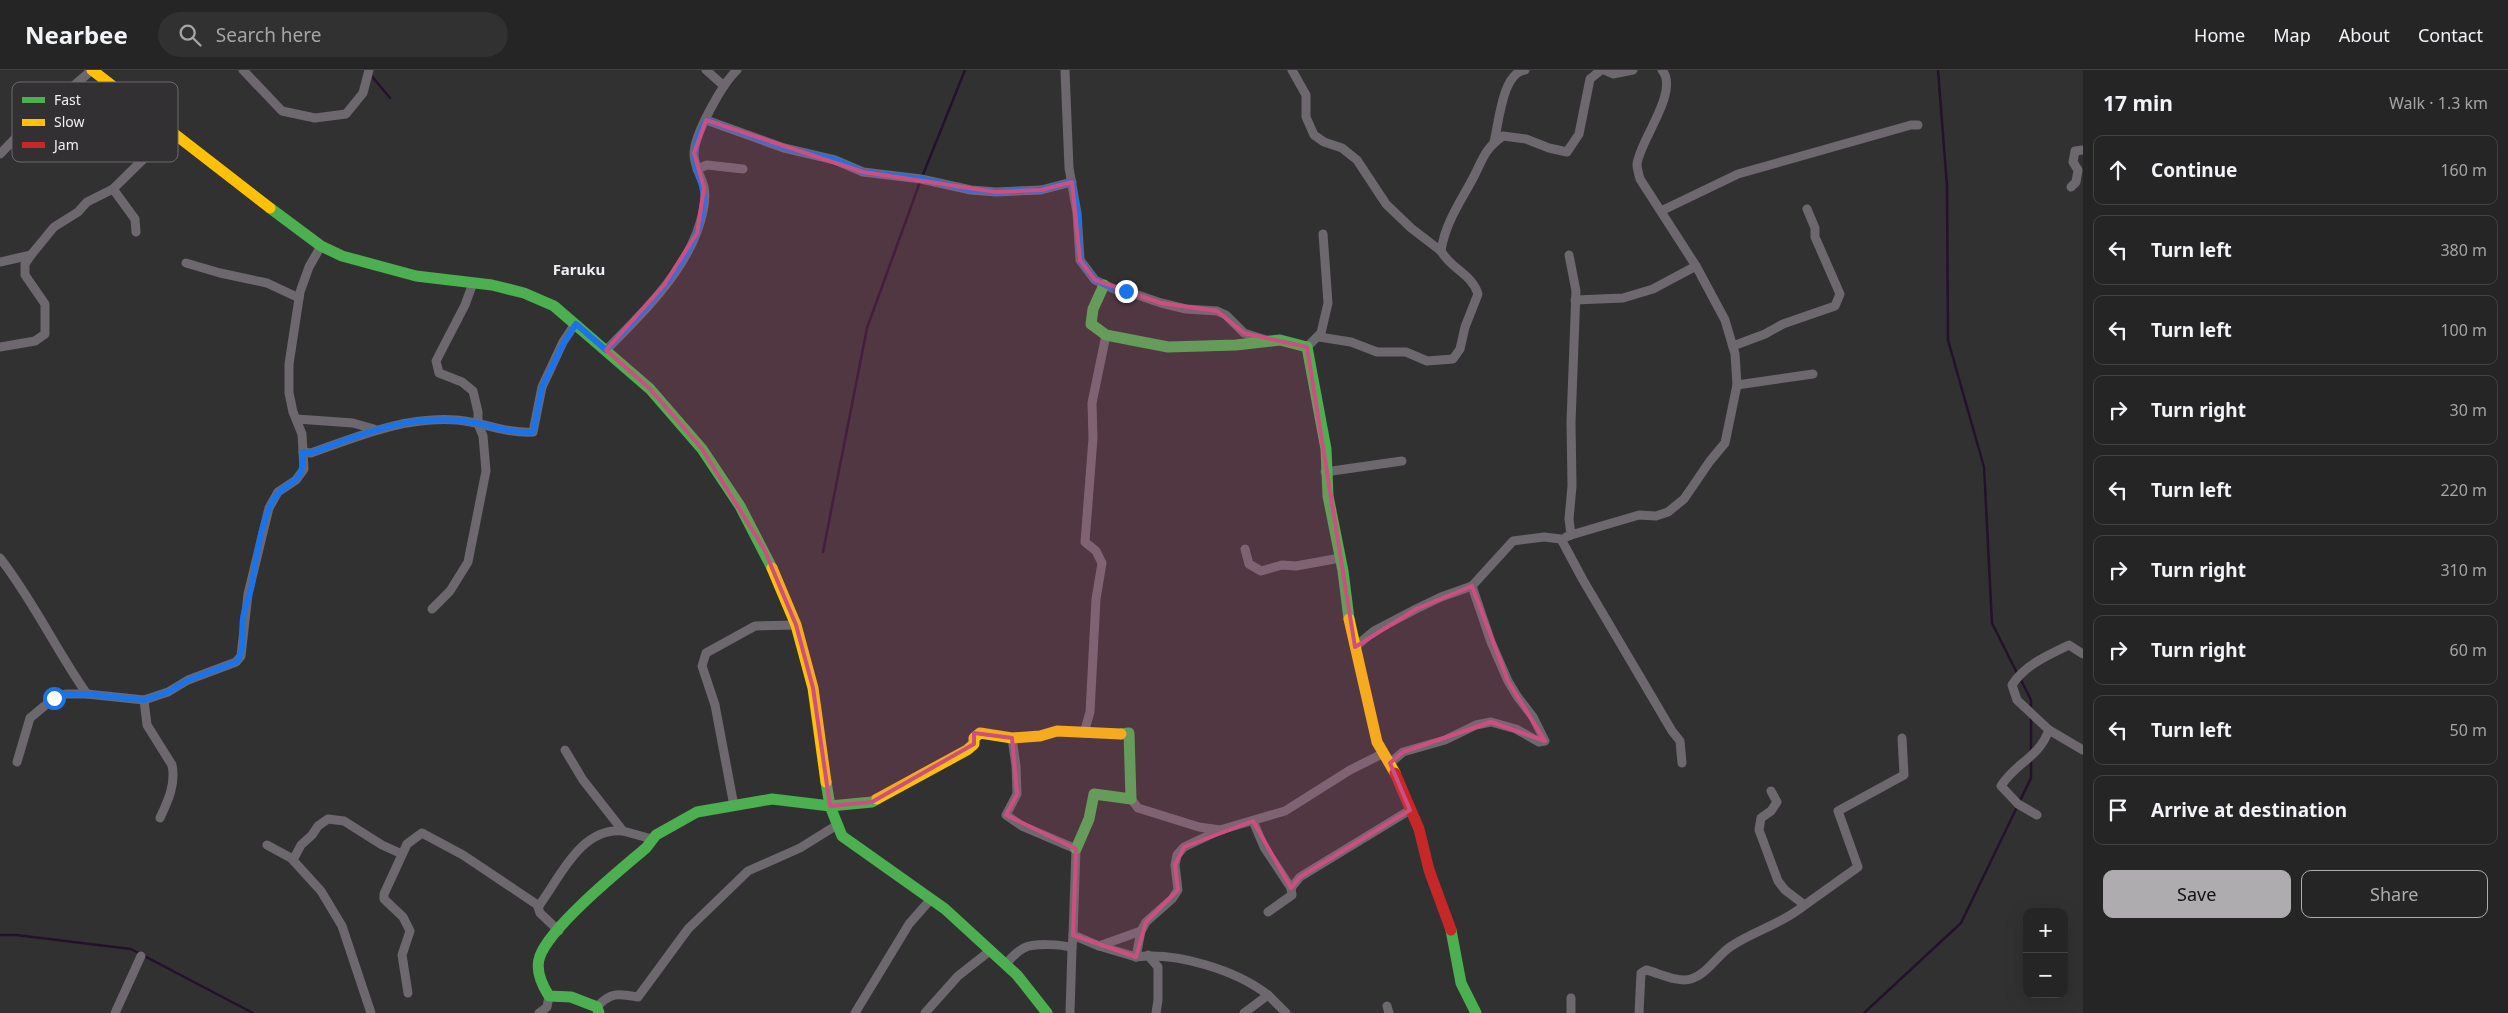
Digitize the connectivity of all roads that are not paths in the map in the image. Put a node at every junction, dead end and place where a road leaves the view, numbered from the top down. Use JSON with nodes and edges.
{"nodes":[{"id":1,"x":242,"y":70,"type":"edge"},
{"id":2,"x":369,"y":70,"type":"edge"},
{"id":3,"x":706,"y":70,"type":"edge"},
{"id":4,"x":737,"y":70,"type":"edge"},
{"id":5,"x":1065,"y":70,"type":"edge"},
{"id":6,"x":1292,"y":70,"type":"edge"},
{"id":7,"x":1525,"y":70,"type":"edge"},
{"id":8,"x":1603,"y":70,"type":"edge"},
{"id":9,"x":1633,"y":70,"type":"edge"},
{"id":10,"x":1662,"y":70,"type":"edge"},
{"id":11,"x":98,"y":72,"type":"edge"},
{"id":12,"x":85,"y":82,"type":"edge"},
{"id":13,"x":110,"y":82,"type":"edge"},
{"id":14,"x":724,"y":86,"type":"junction"},
{"id":15,"x":706,"y":120,"type":"junction"},
{"id":16,"x":1918,"y":125,"type":"dead end"},
{"id":17,"x":178,"y":137,"type":"edge"},
{"id":18,"x":12,"y":142,"type":"edge"},
{"id":19,"x":1494,"y":142,"type":"junction"},
{"id":20,"x":2083,"y":150,"type":"edge"},
{"id":21,"x":0,"y":154,"type":"edge"},
{"id":22,"x":141,"y":162,"type":"edge"},
{"id":23,"x":697,"y":170,"type":"junction"},
{"id":24,"x":743,"y":170,"type":"dead end"},
{"id":25,"x":1072,"y":182,"type":"junction"},
{"id":26,"x":2071,"y":187,"type":"dead end"},
{"id":27,"x":113,"y":189,"type":"junction"},
{"id":28,"x":1807,"y":209,"type":"dead end"},
{"id":29,"x":1661,"y":212,"type":"junction"},
{"id":30,"x":136,"y":232,"type":"dead end"},
{"id":31,"x":1323,"y":234,"type":"dead end"},
{"id":32,"x":321,"y":246,"type":"junction"},
{"id":33,"x":1441,"y":251,"type":"junction"},
{"id":34,"x":31,"y":255,"type":"junction"},
{"id":35,"x":1569,"y":255,"type":"dead end"},
{"id":36,"x":0,"y":262,"type":"edge"},
{"id":37,"x":186,"y":263,"type":"dead end"},
{"id":38,"x":1696,"y":266,"type":"junction"},
{"id":39,"x":473,"y":283,"type":"junction"},
{"id":40,"x":1104,"y":285,"type":"junction"},
{"id":41,"x":299,"y":298,"type":"junction"},
{"id":42,"x":1575,"y":300,"type":"junction"},
{"id":43,"x":576,"y":324,"type":"junction"},
{"id":44,"x":1106,"y":335,"type":"junction"},
{"id":45,"x":1318,"y":337,"type":"junction"},
{"id":46,"x":1271,"y":341,"type":"junction"},
{"id":47,"x":0,"y":346,"type":"edge"},
{"id":48,"x":1733,"y":346,"type":"junction"},
{"id":49,"x":1307,"y":347,"type":"junction"},
{"id":50,"x":606,"y":350,"type":"junction"},
{"id":51,"x":1814,"y":374,"type":"dead end"},
{"id":52,"x":1737,"y":385,"type":"junction"},
{"id":53,"x":297,"y":419,"type":"junction"},
{"id":54,"x":478,"y":424,"type":"junction"},
{"id":55,"x":374,"y":429,"type":"junction"},
{"id":56,"x":303,"y":452,"type":"junction"},
{"id":57,"x":1402,"y":461,"type":"dead end"},
{"id":58,"x":1325,"y":472,"type":"junction"},
{"id":59,"x":1571,"y":535,"type":"junction"},
{"id":60,"x":1561,"y":539,"type":"junction"},
{"id":61,"x":1245,"y":548,"type":"dead end"},
{"id":62,"x":0,"y":558,"type":"edge"},
{"id":63,"x":1340,"y":558,"type":"junction"},
{"id":64,"x":1472,"y":586,"type":"junction"},
{"id":65,"x":432,"y":608,"type":"dead end"},
{"id":66,"x":796,"y":625,"type":"junction"},
{"id":67,"x":1355,"y":647,"type":"junction"},
{"id":68,"x":2083,"y":654,"type":"edge"},
{"id":69,"x":87,"y":694,"type":"junction"},
{"id":70,"x":144,"y":700,"type":"junction"},
{"id":71,"x":2048,"y":730,"type":"junction"},
{"id":72,"x":1084,"y":733,"type":"junction"},
{"id":73,"x":1012,"y":738,"type":"junction"},
{"id":74,"x":1902,"y":738,"type":"dead end"},
{"id":75,"x":565,"y":750,"type":"dead end"},
{"id":76,"x":2083,"y":750,"type":"edge"},
{"id":77,"x":1386,"y":759,"type":"junction"},
{"id":78,"x":17,"y":762,"type":"dead end"},
{"id":79,"x":1682,"y":763,"type":"dead end"},
{"id":80,"x":1771,"y":791,"type":"dead end"},
{"id":81,"x":1131,"y":799,"type":"junction"},
{"id":82,"x":734,"y":806,"type":"junction"},
{"id":83,"x":830,"y":806,"type":"junction"},
{"id":84,"x":1410,"y":810,"type":"junction"},
{"id":85,"x":2037,"y":815,"type":"dead end"},
{"id":86,"x":160,"y":818,"type":"dead end"},
{"id":87,"x":1253,"y":820,"type":"junction"},
{"id":88,"x":837,"y":825,"type":"junction"},
{"id":89,"x":1220,"y":830,"type":"junction"},
{"id":90,"x":622,"y":831,"type":"junction"},
{"id":91,"x":652,"y":839,"type":"junction"},
{"id":92,"x":268,"y":845,"type":"dead end"},
{"id":93,"x":1076,"y":849,"type":"junction"},
{"id":94,"x":402,"y":854,"type":"junction"},
{"id":95,"x":293,"y":860,"type":"junction"},
{"id":96,"x":1291,"y":888,"type":"junction"},
{"id":97,"x":931,"y":899,"type":"junction"},
{"id":98,"x":539,"y":906,"type":"junction"},
{"id":99,"x":1802,"y":907,"type":"junction"},
{"id":100,"x":1268,"y":912,"type":"dead end"},
{"id":101,"x":559,"y":931,"type":"junction"},
{"id":102,"x":1141,"y":931,"type":"junction"},
{"id":103,"x":1072,"y":935,"type":"junction"},
{"id":104,"x":1099,"y":946,"type":"junction"},
{"id":105,"x":1072,"y":948,"type":"junction"},
{"id":106,"x":991,"y":950,"type":"junction"},
{"id":107,"x":1148,"y":955,"type":"junction"},
{"id":108,"x":141,"y":956,"type":"dead end"},
{"id":109,"x":1136,"y":956,"type":"junction"},
{"id":110,"x":1006,"y":964,"type":"junction"},
{"id":111,"x":408,"y":992,"type":"dead end"},
{"id":112,"x":1268,"y":995,"type":"junction"},
{"id":113,"x":549,"y":996,"type":"junction"},
{"id":114,"x":1571,"y":998,"type":"dead end"},
{"id":115,"x":598,"y":1010,"type":"edge"},
{"id":116,"x":115,"y":1013,"type":"edge"},
{"id":117,"x":371,"y":1013,"type":"edge"},
{"id":118,"x":540,"y":1013,"type":"edge"},
{"id":119,"x":855,"y":1013,"type":"edge"},
{"id":120,"x":925,"y":1013,"type":"edge"},
{"id":121,"x":1047,"y":1013,"type":"edge"},
{"id":122,"x":1070,"y":1013,"type":"edge"},
{"id":123,"x":1156,"y":1013,"type":"edge"},
{"id":124,"x":1244,"y":1013,"type":"edge"},
{"id":125,"x":1286,"y":1013,"type":"edge"},
{"id":126,"x":1476,"y":1013,"type":"edge"},
{"id":127,"x":1571,"y":1013,"type":"edge"},
{"id":128,"x":1639,"y":1013,"type":"edge"}],
"edges":[{"from":1,"to":2,"type":"street"},
{"from":3,"to":14,"type":"street"},
{"from":4,"to":14,"type":"street"},
{"from":5,"to":25,"type":"street"},
{"from":6,"to":33,"type":"street"},
{"from":7,"to":19,"type":"street"},
{"from":8,"to":9,"type":"street"},
{"from":8,"to":19,"type":"street"},
{"from":10,"to":29,"type":"street"},
{"from":11,"to":12,"type":"street"},
{"from":11,"to":13,"type":"street"},
{"from":14,"to":15,"type":"street"},
{"from":15,"to":23,"type":"street"},
{"from":15,"to":25,"type":"street"},
{"from":16,"to":29,"type":"street"},
{"from":17,"to":32,"type":"street"},
{"from":18,"to":21,"type":"street"},
{"from":19,"to":33,"type":"street"},
{"from":20,"to":26,"type":"street"},
{"from":22,"to":27,"type":"street"},
{"from":23,"to":24,"type":"street"},
{"from":23,"to":50,"type":"street"},
{"from":25,"to":40,"type":"street"},
{"from":27,"to":30,"type":"street"},
{"from":27,"to":34,"type":"street"},
{"from":28,"to":48,"type":"street"},
{"from":29,"to":38,"type":"street"},
{"from":31,"to":45,"type":"street"},
{"from":32,"to":39,"type":"street"},
{"from":32,"to":41,"type":"street"},
{"from":33,"to":45,"type":"street"},
{"from":34,"to":36,"type":"street"},
{"from":34,"to":47,"type":"street"},
{"from":35,"to":42,"type":"street"},
{"from":37,"to":41,"type":"street"},
{"from":38,"to":42,"type":"street"},
{"from":38,"to":48,"type":"street"},
{"from":39,"to":43,"type":"street"},
{"from":39,"to":54,"type":"street"},
{"from":40,"to":44,"type":"street"},
{"from":40,"to":46,"type":"street"},
{"from":41,"to":53,"type":"street"},
{"from":42,"to":59,"type":"street"},
{"from":43,"to":50,"type":"street"},
{"from":43,"to":54,"type":"street"},
{"from":44,"to":46,"type":"street"},
{"from":44,"to":72,"type":"street"},
{"from":45,"to":49,"type":"street"},
{"from":46,"to":49,"type":"street"},
{"from":48,"to":52,"type":"street"},
{"from":49,"to":58,"type":"street"},
{"from":50,"to":66,"type":"street"},
{"from":51,"to":52,"type":"street"},
{"from":52,"to":59,"type":"street"},
{"from":53,"to":55,"type":"street"},
{"from":53,"to":56,"type":"street"},
{"from":54,"to":55,"type":"street"},
{"from":54,"to":65,"type":"street"},
{"from":55,"to":56,"type":"street"},
{"from":56,"to":70,"type":"street"},
{"from":57,"to":58,"type":"street"},
{"from":58,"to":63,"type":"street"},
{"from":59,"to":60,"type":"street"},
{"from":60,"to":64,"type":"street"},
{"from":60,"to":79,"type":"street"},
{"from":61,"to":63,"type":"street"},
{"from":62,"to":69,"type":"street"},
{"from":63,"to":67,"type":"street"},
{"from":64,"to":67,"type":"street"},
{"from":64,"to":77,"type":"street"},
{"from":66,"to":82,"type":"street"},
{"from":66,"to":83,"type":"street"},
{"from":67,"to":77,"type":"street"},
{"from":68,"to":71,"type":"street"},
{"from":69,"to":70,"type":"street"},
{"from":69,"to":78,"type":"street"},
{"from":70,"to":86,"type":"street"},
{"from":71,"to":76,"type":"street"},
{"from":71,"to":85,"type":"street"},
{"from":72,"to":73,"type":"street"},
{"from":72,"to":81,"type":"street"},
{"from":73,"to":83,"type":"street"},
{"from":73,"to":93,"type":"street"},
{"from":74,"to":99,"type":"street"},
{"from":75,"to":90,"type":"street"},
{"from":77,"to":84,"type":"street"},
{"from":77,"to":87,"type":"street"},
{"from":80,"to":99,"type":"street"},
{"from":81,"to":89,"type":"street"},
{"from":81,"to":93,"type":"street"},
{"from":82,"to":83,"type":"street"},
{"from":82,"to":91,"type":"street"},
{"from":83,"to":88,"type":"street"},
{"from":84,"to":96,"type":"street"},
{"from":84,"to":126,"type":"street"},
{"from":87,"to":89,"type":"street"},
{"from":87,"to":96,"type":"street"},
{"from":88,"to":97,"type":"street"},
{"from":88,"to":115,"type":"street"},
{"from":89,"to":102,"type":"street"},
{"from":90,"to":91,"type":"street"},
{"from":90,"to":98,"type":"street"},
{"from":91,"to":101,"type":"street"},
{"from":92,"to":95,"type":"street"},
{"from":93,"to":103,"type":"street"},
{"from":94,"to":95,"type":"street"},
{"from":94,"to":98,"type":"street"},
{"from":94,"to":111,"type":"street"},
{"from":95,"to":117,"type":"street"},
{"from":96,"to":100,"type":"street"},
{"from":97,"to":106,"type":"street"},
{"from":97,"to":119,"type":"street"},
{"from":98,"to":101,"type":"street"},
{"from":99,"to":128,"type":"street"},
{"from":101,"to":113,"type":"street"},
{"from":102,"to":104,"type":"street"},
{"from":102,"to":109,"type":"street"},
{"from":103,"to":104,"type":"street"},
{"from":103,"to":105,"type":"street"},
{"from":104,"to":109,"type":"street"},
{"from":105,"to":110,"type":"street"},
{"from":105,"to":122,"type":"street"},
{"from":106,"to":110,"type":"street"},
{"from":106,"to":120,"type":"street"},
{"from":107,"to":109,"type":"street"},
{"from":107,"to":112,"type":"street"},
{"from":107,"to":123,"type":"street"},
{"from":108,"to":116,"type":"street"},
{"from":110,"to":121,"type":"street"},
{"from":112,"to":124,"type":"street"},
{"from":112,"to":125,"type":"street"},
{"from":113,"to":115,"type":"street"},
{"from":113,"to":118,"type":"street"},
{"from":114,"to":127,"type":"street"}]}
